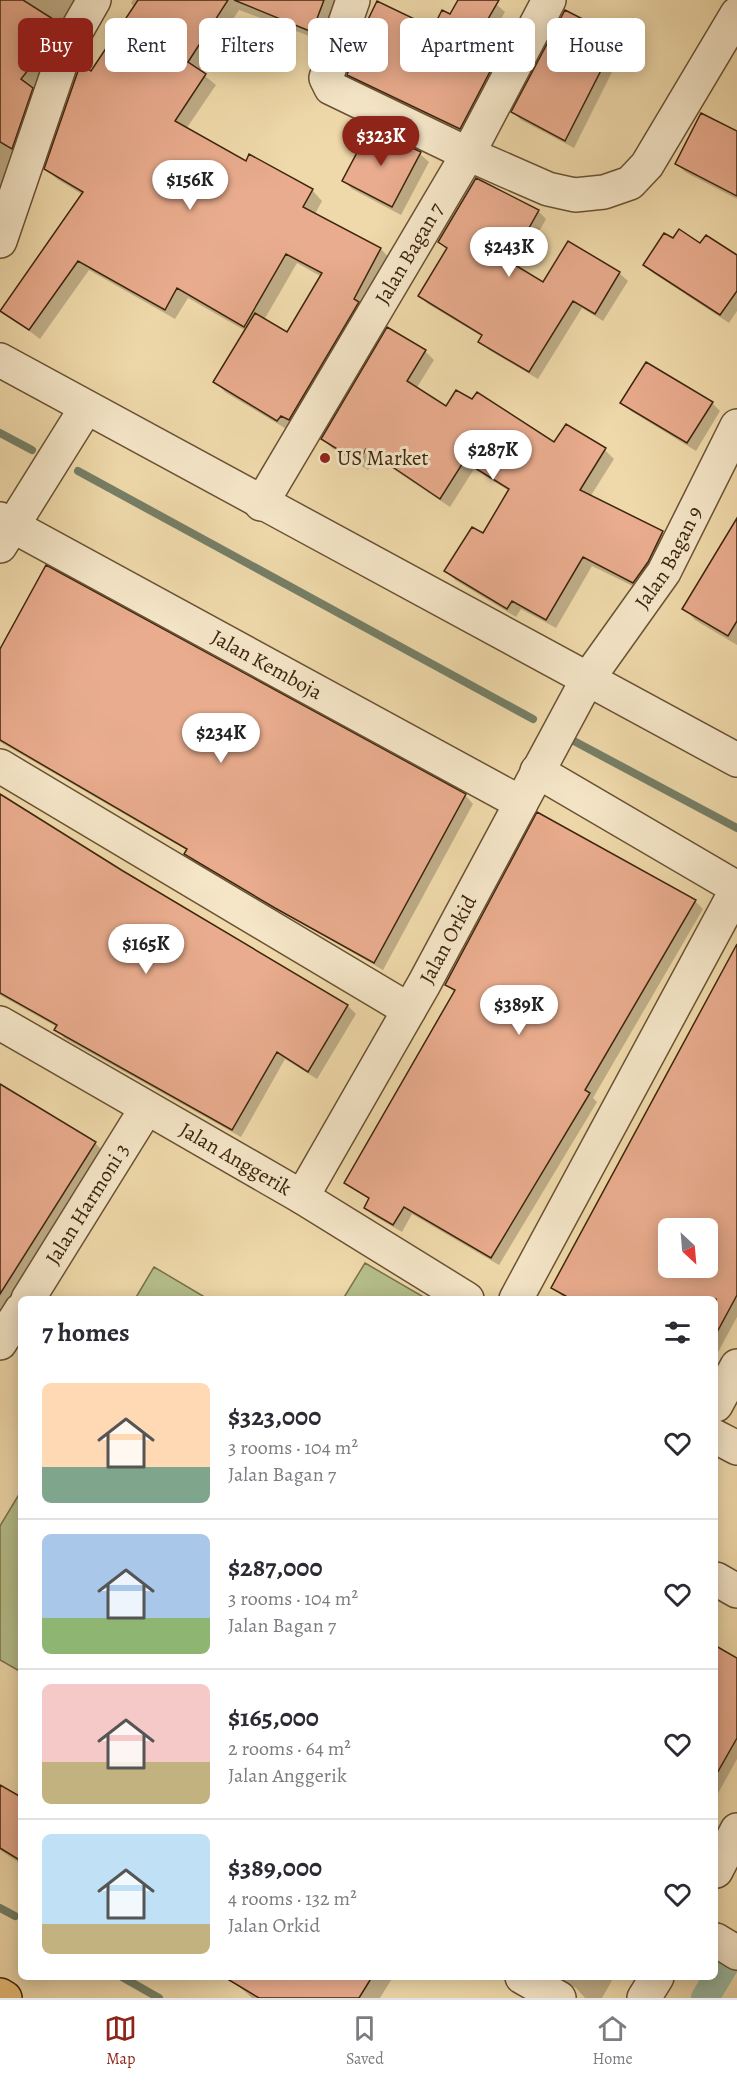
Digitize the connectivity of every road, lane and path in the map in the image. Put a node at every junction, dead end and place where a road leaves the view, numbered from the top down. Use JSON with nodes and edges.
{"nodes":[{"id":1,"x":94,"y":0,"type":"edge"},
{"id":2,"x":353,"y":0,"type":"edge"},
{"id":3,"x":549,"y":0,"type":"edge"},
{"id":4,"x":737,"y":14,"type":"edge"},
{"id":5,"x":468,"y":154,"type":"junction"},
{"id":6,"x":0,"y":241,"type":"edge"},
{"id":7,"x":0,"y":360,"type":"edge"},
{"id":8,"x":86,"y":408,"type":"junction"},
{"id":9,"x":737,"y":426,"type":"edge"},
{"id":10,"x":261,"y":504,"type":"junction"},
{"id":11,"x":4,"y":530,"type":"edge"},
{"id":12,"x":587,"y":680,"type":"junction"},
{"id":13,"x":737,"y":760,"type":"edge"},
{"id":14,"x":0,"y":766,"type":"edge"},
{"id":15,"x":537,"y":771,"type":"junction"},
{"id":16,"x":521,"y":803,"type":"junction"},
{"id":17,"x":737,"y":888,"type":"edge"},
{"id":18,"x":409,"y":1010,"type":"junction"},
{"id":19,"x":0,"y":1023,"type":"edge"},
{"id":20,"x":146,"y":1109,"type":"junction"},
{"id":21,"x":302,"y":1197,"type":"junction"},
{"id":22,"x":30,"y":1296,"type":"edge"},
{"id":23,"x":462,"y":1296,"type":"edge"},
{"id":24,"x":518,"y":1296,"type":"edge"},
{"id":25,"x":18,"y":1315,"type":"edge"},
{"id":26,"x":0,"y":1343,"type":"edge"},
{"id":27,"x":737,"y":1366,"type":"edge"},
{"id":28,"x":718,"y":1401,"type":"edge"},
{"id":29,"x":718,"y":1438,"type":"edge"},
{"id":30,"x":737,"y":1448,"type":"edge"},
{"id":31,"x":718,"y":1581,"type":"edge"},
{"id":32,"x":737,"y":1591,"type":"edge"},
{"id":33,"x":737,"y":1830,"type":"edge"},
{"id":34,"x":718,"y":1867,"type":"edge"},
{"id":35,"x":718,"y":1941,"type":"edge"},
{"id":36,"x":737,"y":1953,"type":"edge"},
{"id":37,"x":527,"y":1980,"type":"edge"},
{"id":38,"x":655,"y":1980,"type":"edge"},
{"id":39,"x":559,"y":1998,"type":"edge"},
{"id":40,"x":644,"y":1998,"type":"edge"}],
"edges":[{"from":1,"to":6,"type":"street"},
{"from":2,"to":5,"type":"street"},
{"from":3,"to":5,"type":"street","name":"Jalan Bagan 7"},
{"from":4,"to":5,"type":"street"},
{"from":5,"to":10,"type":"street","name":"Jalan Bagan 7"},
{"from":7,"to":8,"type":"street"},
{"from":8,"to":10,"type":"street"},
{"from":8,"to":11,"type":"street"},
{"from":9,"to":12,"type":"street","name":"Jalan Bagan 9"},
{"from":10,"to":12,"type":"street"},
{"from":11,"to":16,"type":"street","name":"Jalan Kemboja"},
{"from":12,"to":13,"type":"street"},
{"from":12,"to":15,"type":"street","name":"Jalan Orkid"},
{"from":14,"to":18,"type":"street"},
{"from":15,"to":16,"type":"street","name":"Jalan Orkid"},
{"from":15,"to":17,"type":"street"},
{"from":16,"to":18,"type":"street","name":"Jalan Orkid"},
{"from":17,"to":24,"type":"street"},
{"from":18,"to":21,"type":"street","name":"Jalan Orkid"},
{"from":19,"to":20,"type":"street","name":"Jalan Anggerik"},
{"from":20,"to":21,"type":"street","name":"Jalan Anggerik"},
{"from":20,"to":22,"type":"street","name":"Jalan Harmoni 3"},
{"from":21,"to":23,"type":"street","name":"Jalan Anggerik"},
{"from":25,"to":26,"type":"street"},
{"from":27,"to":28,"type":"street"},
{"from":29,"to":30,"type":"street"},
{"from":31,"to":32,"type":"street"},
{"from":33,"to":34,"type":"street"},
{"from":35,"to":36,"type":"street"},
{"from":37,"to":39,"type":"street"},
{"from":38,"to":40,"type":"street"}]}
